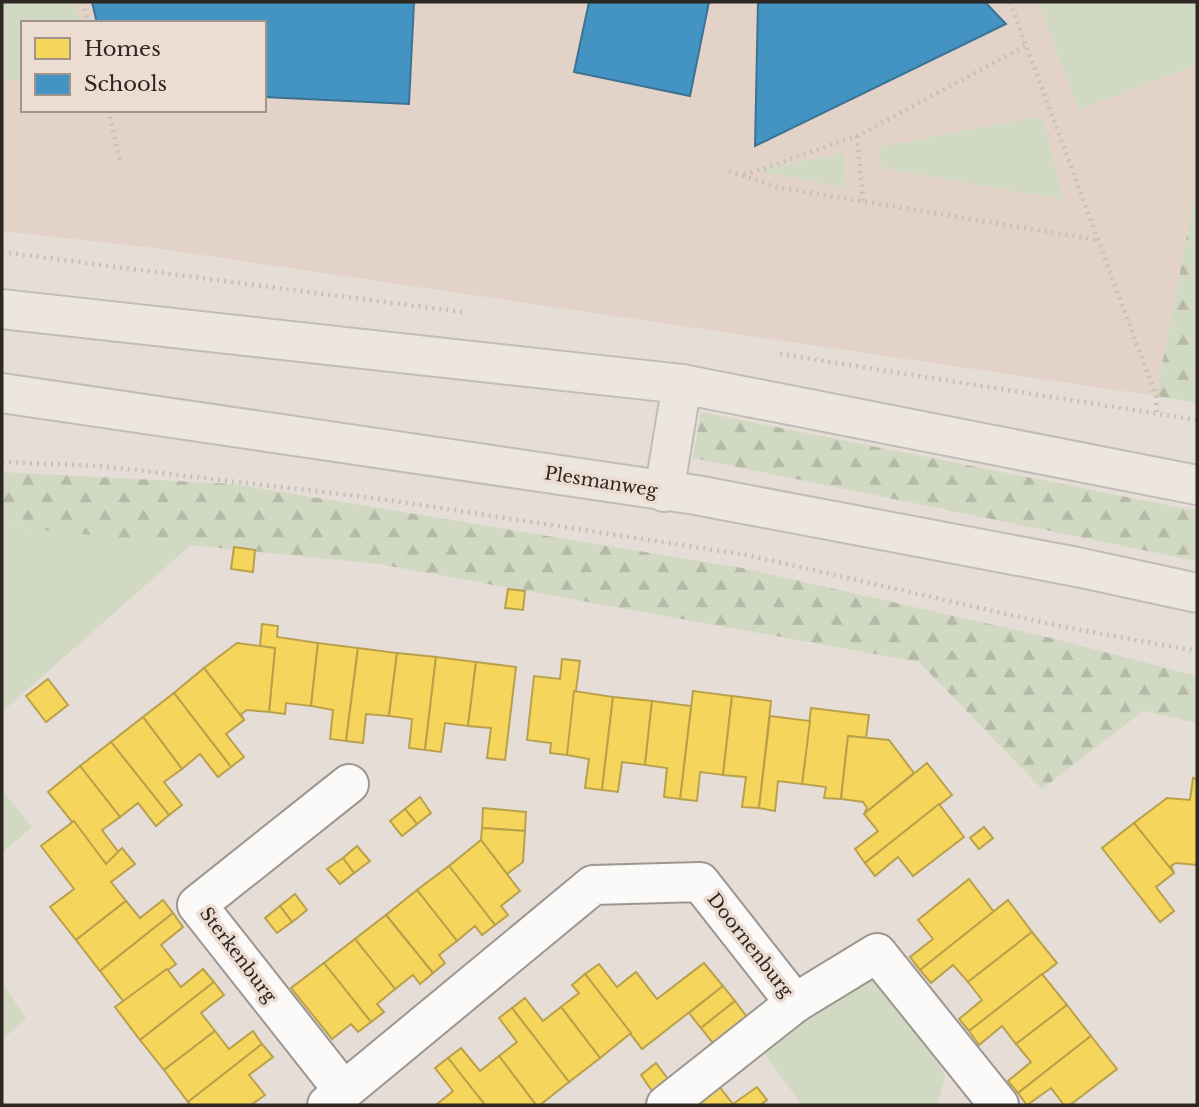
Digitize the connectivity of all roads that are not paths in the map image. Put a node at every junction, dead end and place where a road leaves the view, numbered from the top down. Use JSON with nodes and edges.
{"nodes":[{"id":1,"x":2,"y":309,"type":"edge"},
{"id":2,"x":682,"y":384,"type":"junction"},
{"id":3,"x":2,"y":393,"type":"edge"},
{"id":4,"x":1197,"y":485,"type":"edge"},
{"id":5,"x":664,"y":492,"type":"junction"},
{"id":6,"x":1197,"y":593,"type":"edge"},
{"id":7,"x":349,"y":784,"type":"dead end"},
{"id":8,"x":795,"y":1003,"type":"junction"},
{"id":9,"x":335,"y":1098,"type":"edge"},
{"id":10,"x":666,"y":1105,"type":"edge"},
{"id":11,"x":999,"y":1105,"type":"edge"}],
"edges":[{"from":1,"to":2,"type":"main road"},
{"from":2,"to":4,"type":"main road"},
{"from":2,"to":5,"type":"main road"},
{"from":3,"to":5,"type":"main road","name":"Plesmanweg"},
{"from":5,"to":6,"type":"main road","name":"Plesmanweg"},
{"from":7,"to":9,"type":"street","name":"Sterkenburg"},
{"from":8,"to":9,"type":"street","name":"Doornenburg"},
{"from":8,"to":10,"type":"street"},
{"from":8,"to":11,"type":"street","name":"Doornenburg"}]}
